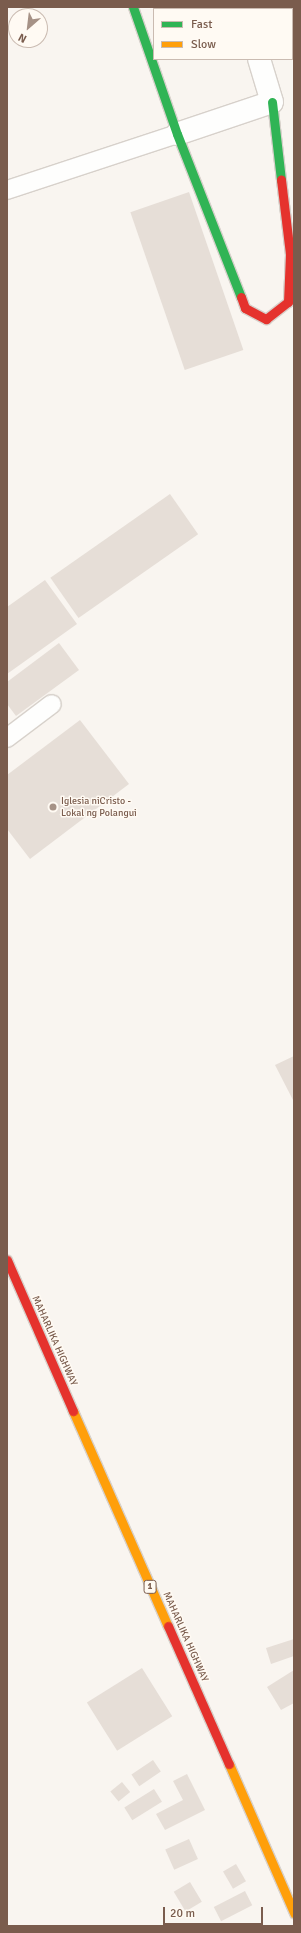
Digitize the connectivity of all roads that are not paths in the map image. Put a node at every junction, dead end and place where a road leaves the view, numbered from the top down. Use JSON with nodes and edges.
{"nodes":[{"id":1,"x":133,"y":7,"type":"edge"},
{"id":2,"x":259,"y":60,"type":"edge"},
{"id":3,"x":272,"y":102,"type":"junction"},
{"id":4,"x":177,"y":134,"type":"junction"},
{"id":5,"x":7,"y":190,"type":"edge"},
{"id":6,"x":52,"y":704,"type":"dead end"},
{"id":7,"x":7,"y":738,"type":"edge"},
{"id":8,"x":7,"y":1260,"type":"edge"},
{"id":9,"x":294,"y":1913,"type":"edge"}],
"edges":[{"from":1,"to":4,"type":"main road"},
{"from":2,"to":3,"type":"street"},
{"from":3,"to":4,"type":"street"},
{"from":3,"to":4,"type":"main road"},
{"from":4,"to":5,"type":"lane"},
{"from":6,"to":7,"type":"lane"},
{"from":8,"to":9,"type":"main road","name":"MAHARLIKA HIGHWAY","number":"1"}]}
